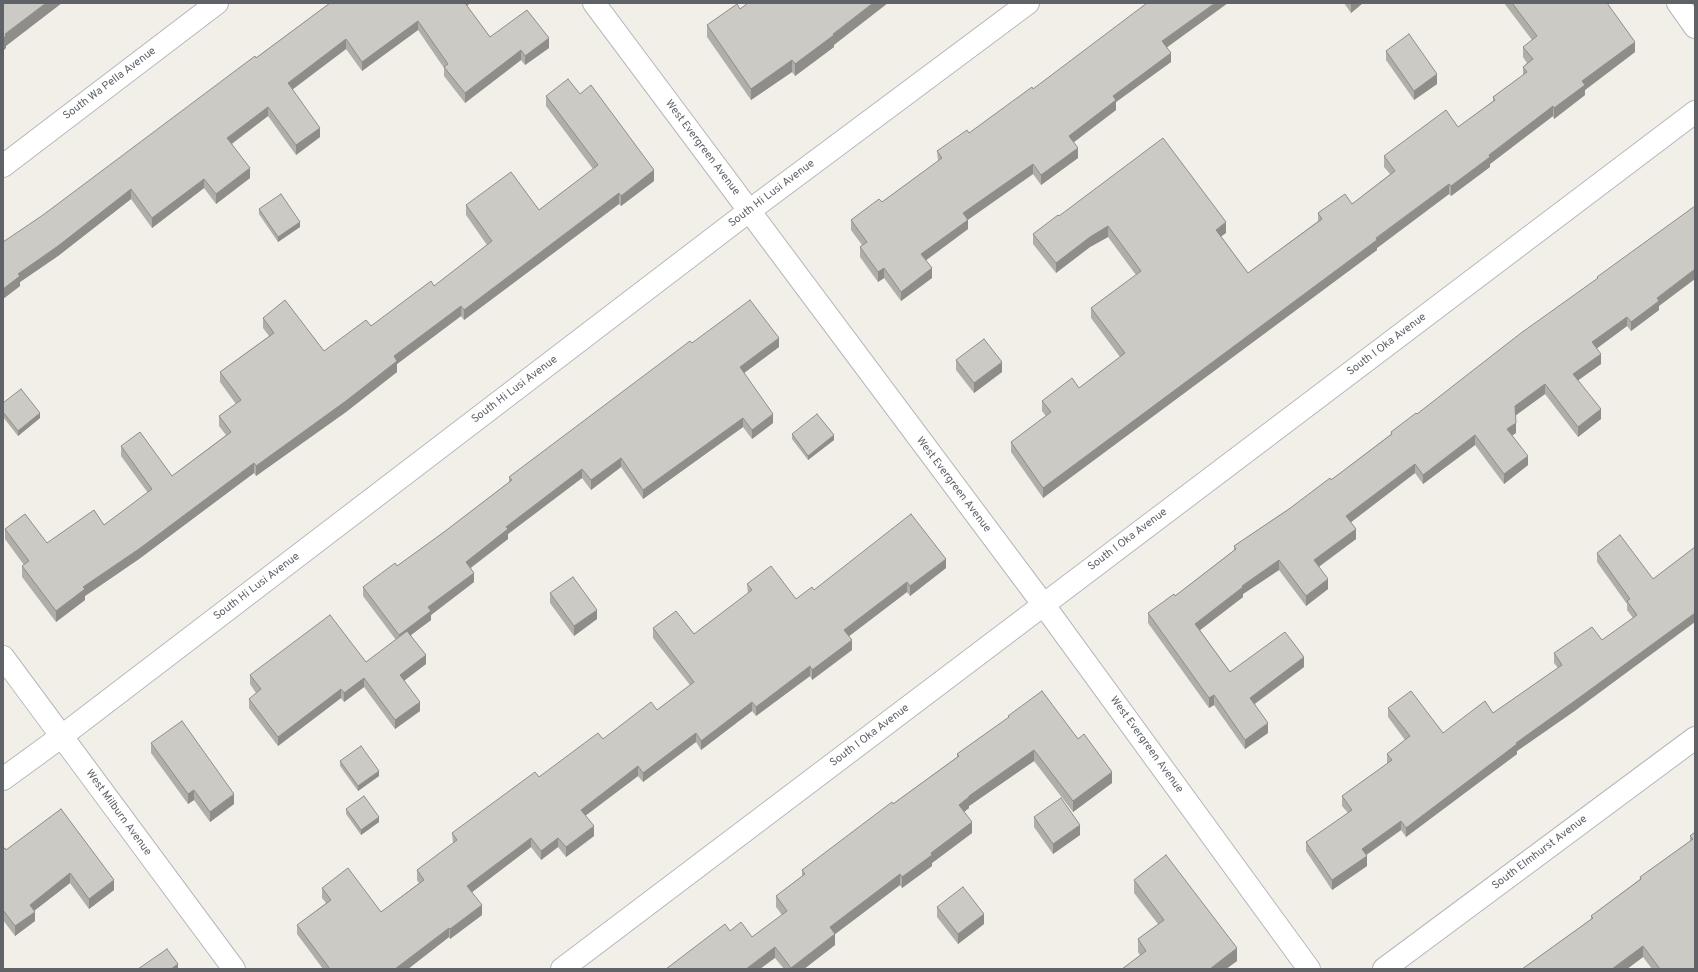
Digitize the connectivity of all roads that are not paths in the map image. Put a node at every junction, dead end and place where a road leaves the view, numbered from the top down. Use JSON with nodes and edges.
{"nodes":[{"id":1,"x":217,"y":3,"type":"edge"},
{"id":2,"x":594,"y":3,"type":"edge"},
{"id":3,"x":1028,"y":3,"type":"edge"},
{"id":4,"x":1678,"y":3,"type":"edge"},
{"id":5,"x":1695,"y":27,"type":"edge"},
{"id":6,"x":1695,"y":112,"type":"edge"},
{"id":7,"x":3,"y":166,"type":"edge"},
{"id":8,"x":749,"y":211,"type":"junction"},
{"id":9,"x":1043,"y":604,"type":"junction"},
{"id":10,"x":3,"y":657,"type":"edge"},
{"id":11,"x":62,"y":736,"type":"junction"},
{"id":12,"x":1695,"y":738,"type":"edge"},
{"id":13,"x":3,"y":779,"type":"edge"},
{"id":14,"x":234,"y":969,"type":"edge"},
{"id":15,"x":562,"y":969,"type":"edge"},
{"id":16,"x":1309,"y":969,"type":"edge"},
{"id":17,"x":1384,"y":969,"type":"edge"}],
"edges":[{"from":1,"to":7,"type":"street","name":"South Wa Pella Avenue"},
{"from":2,"to":8,"type":"street","name":"West Evergreen Avenue"},
{"from":3,"to":8,"type":"street","name":"South Hi Lusi Avenue"},
{"from":4,"to":5,"type":"street"},
{"from":6,"to":9,"type":"street","name":"South I Oka Avenue"},
{"from":8,"to":9,"type":"street","name":"West Evergreen Avenue"},
{"from":8,"to":11,"type":"street","name":"South Hi Lusi Avenue"},
{"from":9,"to":15,"type":"street","name":"South I Oka Avenue"},
{"from":9,"to":16,"type":"street","name":"West Evergreen Avenue"},
{"from":10,"to":11,"type":"street","name":"West Milburn Avenue"},
{"from":11,"to":13,"type":"street","name":"South Hi Lusi Avenue"},
{"from":11,"to":14,"type":"street","name":"West Milburn Avenue"},
{"from":12,"to":17,"type":"street","name":"South Elmhurst Avenue"}]}
